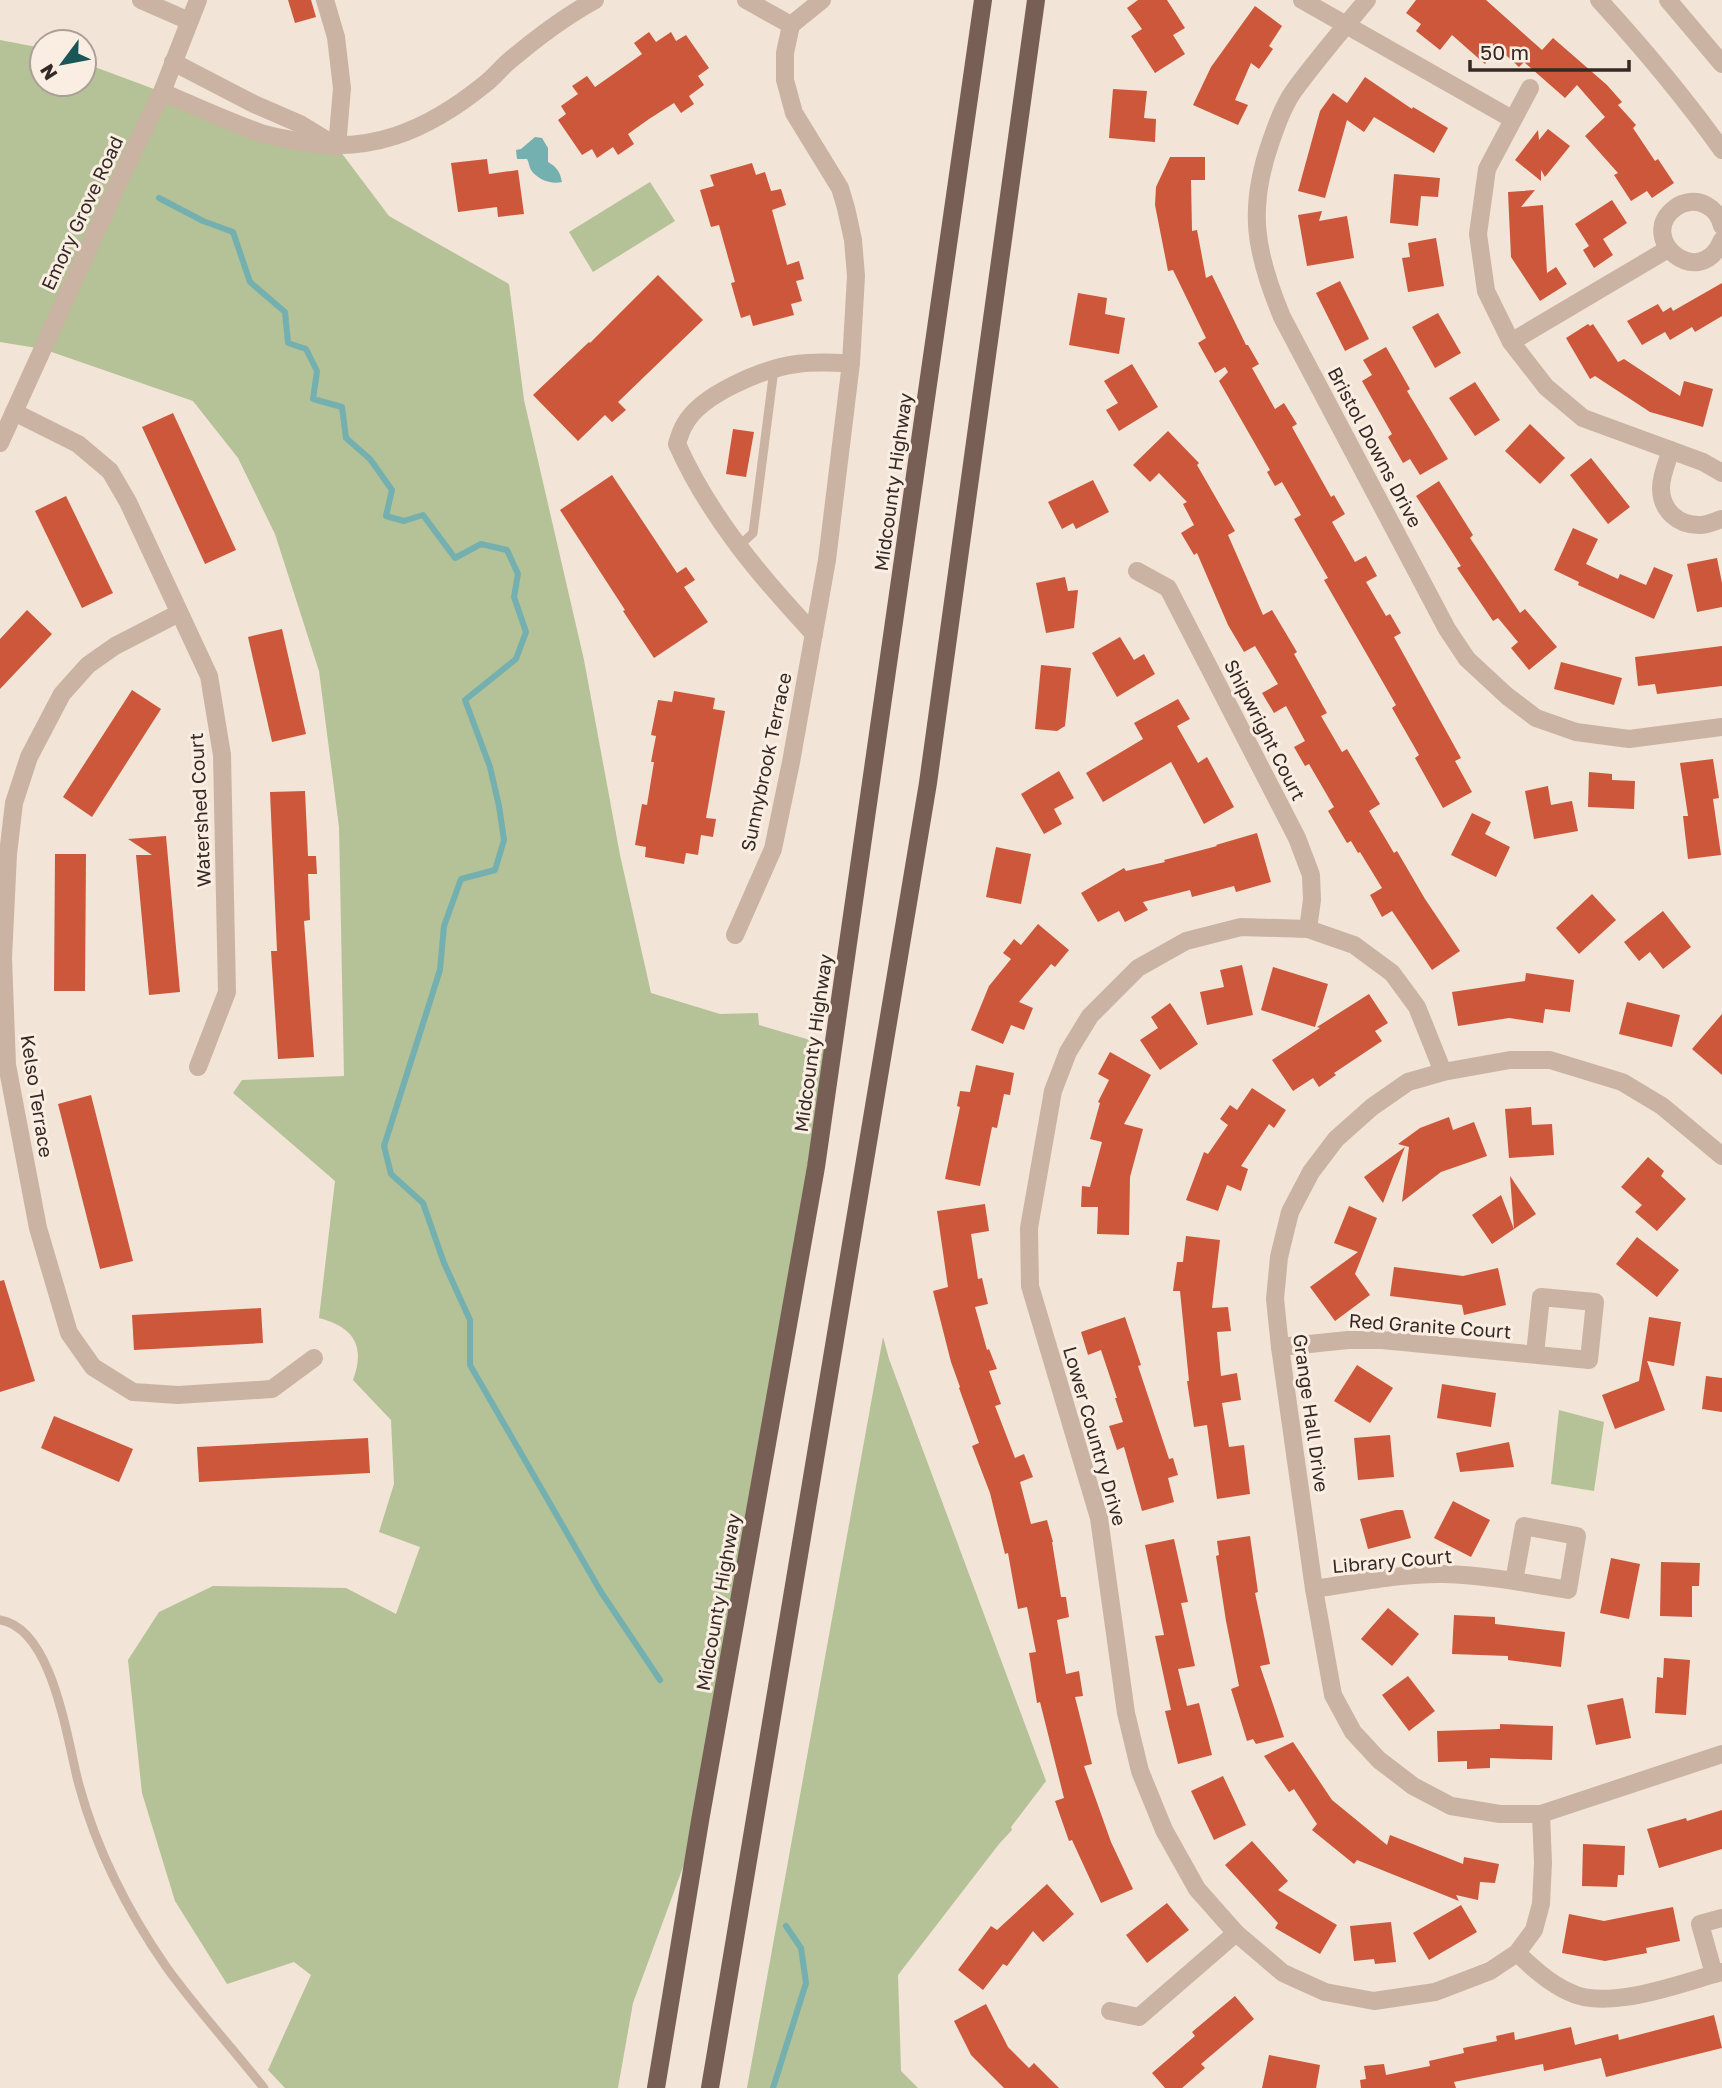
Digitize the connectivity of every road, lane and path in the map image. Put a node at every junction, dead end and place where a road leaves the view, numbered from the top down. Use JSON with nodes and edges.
{"nodes":[{"id":1,"x":141,"y":0,"type":"edge"},
{"id":2,"x":198,"y":0,"type":"edge"},
{"id":3,"x":325,"y":0,"type":"edge"},
{"id":4,"x":595,"y":0,"type":"edge"},
{"id":5,"x":746,"y":0,"type":"edge"},
{"id":6,"x":822,"y":0,"type":"edge"},
{"id":7,"x":983,"y":0,"type":"edge"},
{"id":8,"x":1036,"y":0,"type":"edge"},
{"id":9,"x":1302,"y":0,"type":"edge"},
{"id":10,"x":1367,"y":0,"type":"edge"},
{"id":11,"x":1599,"y":0,"type":"edge"},
{"id":12,"x":1668,"y":0,"type":"edge"},
{"id":13,"x":189,"y":21,"type":"junction"},
{"id":14,"x":1347,"y":24,"type":"junction"},
{"id":15,"x":791,"y":25,"type":"junction"},
{"id":16,"x":173,"y":62,"type":"junction"},
{"id":17,"x":1722,"y":64,"type":"edge"},
{"id":18,"x":1530,"y":88,"type":"dead end"},
{"id":19,"x":162,"y":92,"type":"junction"},
{"id":20,"x":1513,"y":119,"type":"junction"},
{"id":21,"x":337,"y":147,"type":"junction"},
{"id":22,"x":1722,"y":150,"type":"edge"},
{"id":23,"x":1722,"y":226,"type":"edge"},
{"id":24,"x":1722,"y":240,"type":"edge"},
{"id":25,"x":1668,"y":249,"type":"junction"},
{"id":26,"x":1511,"y":342,"type":"junction"},
{"id":27,"x":852,"y":363,"type":"junction"},
{"id":28,"x":774,"y":369,"type":"junction"},
{"id":29,"x":11,"y":411,"type":"junction"},
{"id":30,"x":0,"y":443,"type":"edge"},
{"id":31,"x":1671,"y":450,"type":"junction"},
{"id":32,"x":1722,"y":473,"type":"edge"},
{"id":33,"x":1722,"y":519,"type":"edge"},
{"id":34,"x":738,"y":547,"type":"junction"},
{"id":35,"x":1137,"y":571,"type":"dead end"},
{"id":36,"x":179,"y":613,"type":"junction"},
{"id":37,"x":814,"y":634,"type":"junction"},
{"id":38,"x":1722,"y":727,"type":"edge"},
{"id":39,"x":1308,"y":929,"type":"junction"},
{"id":40,"x":734,"y":935,"type":"dead end"},
{"id":41,"x":4,"y":1065,"type":"edge"},
{"id":42,"x":198,"y":1068,"type":"dead end"},
{"id":43,"x":1443,"y":1072,"type":"junction"},
{"id":44,"x":1722,"y":1156,"type":"edge"},
{"id":45,"x":1280,"y":1347,"type":"junction"},
{"id":46,"x":1535,"y":1354,"type":"junction"},
{"id":47,"x":314,"y":1358,"type":"dead end"},
{"id":48,"x":1514,"y":1581,"type":"dead end"},
{"id":49,"x":1314,"y":1589,"type":"junction"},
{"id":50,"x":0,"y":1620,"type":"edge"},
{"id":51,"x":1722,"y":1754,"type":"edge"},
{"id":52,"x":1541,"y":1814,"type":"junction"},
{"id":53,"x":1722,"y":1918,"type":"edge"},
{"id":54,"x":1236,"y":1933,"type":"junction"},
{"id":55,"x":1517,"y":1953,"type":"junction"},
{"id":56,"x":1718,"y":1973,"type":"edge"},
{"id":57,"x":1110,"y":2011,"type":"dead end"},
{"id":58,"x":264,"y":2088,"type":"edge"},
{"id":59,"x":656,"y":2088,"type":"edge"},
{"id":60,"x":710,"y":2088,"type":"edge"}],
"edges":[{"from":1,"to":13,"type":"street"},
{"from":2,"to":13,"type":"street","name":"Emory Grove Road"},
{"from":3,"to":21,"type":"street"},
{"from":4,"to":21,"type":"street"},
{"from":5,"to":15,"type":"street"},
{"from":6,"to":15,"type":"street"},
{"from":7,"to":59,"type":"main road","name":"Midcounty Highway"},
{"from":8,"to":60,"type":"main road"},
{"from":9,"to":14,"type":"street"},
{"from":10,"to":14,"type":"street","name":"Bristol Downs Drive"},
{"from":11,"to":22,"type":"street"},
{"from":12,"to":17,"type":"street"},
{"from":13,"to":16,"type":"street","name":"Emory Grove Road"},
{"from":14,"to":20,"type":"street"},
{"from":14,"to":38,"type":"street","name":"Bristol Downs Drive"},
{"from":15,"to":27,"type":"street","name":"Sunnybrook Terrace"},
{"from":16,"to":19,"type":"street","name":"Emory Grove Road"},
{"from":16,"to":21,"type":"street"},
{"from":18,"to":20,"type":"street"},
{"from":19,"to":21,"type":"street"},
{"from":19,"to":29,"type":"street","name":"Emory Grove Road"},
{"from":20,"to":26,"type":"street"},
{"from":23,"to":25,"type":"street"},
{"from":24,"to":25,"type":"street"},
{"from":25,"to":26,"type":"street"},
{"from":26,"to":31,"type":"street"},
{"from":27,"to":28,"type":"street"},
{"from":27,"to":37,"type":"street","name":"Sunnybrook Terrace"},
{"from":28,"to":34,"type":"lane"},
{"from":28,"to":34,"type":"street"},
{"from":29,"to":30,"type":"street","name":"Emory Grove Road"},
{"from":29,"to":36,"type":"street","name":"Watershed Court"},
{"from":31,"to":32,"type":"street"},
{"from":31,"to":33,"type":"street"},
{"from":34,"to":37,"type":"street"},
{"from":35,"to":39,"type":"street","name":"Shipwright Court"},
{"from":36,"to":41,"type":"street","name":"Kelso Terrace"},
{"from":36,"to":42,"type":"street","name":"Watershed Court"},
{"from":37,"to":40,"type":"street","name":"Sunnybrook Terrace"},
{"from":39,"to":43,"type":"street","name":"Lower Country Drive"},
{"from":39,"to":54,"type":"street","name":"Lower Country Drive"},
{"from":41,"to":47,"type":"street","name":"Kelso Terrace"},
{"from":43,"to":44,"type":"street","name":"Grange Hall Drive"},
{"from":43,"to":45,"type":"street","name":"Grange Hall Drive"},
{"from":45,"to":46,"type":"street","name":"Red Granite Court"},
{"from":45,"to":49,"type":"street","name":"Grange Hall Drive"},
{"from":46,"to":46,"type":"street","name":"Red Granite Court"},
{"from":48,"to":49,"type":"street","name":"Library Court"},
{"from":49,"to":52,"type":"street","name":"Grange Hall Drive"},
{"from":50,"to":58,"type":"lane"},
{"from":51,"to":52,"type":"street","name":"Grange Hall Drive"},
{"from":52,"to":55,"type":"street","name":"Lower Country Drive"},
{"from":53,"to":56,"type":"street"},
{"from":54,"to":55,"type":"street","name":"Lower Country Drive"},
{"from":54,"to":57,"type":"street"},
{"from":55,"to":56,"type":"street"}]}
